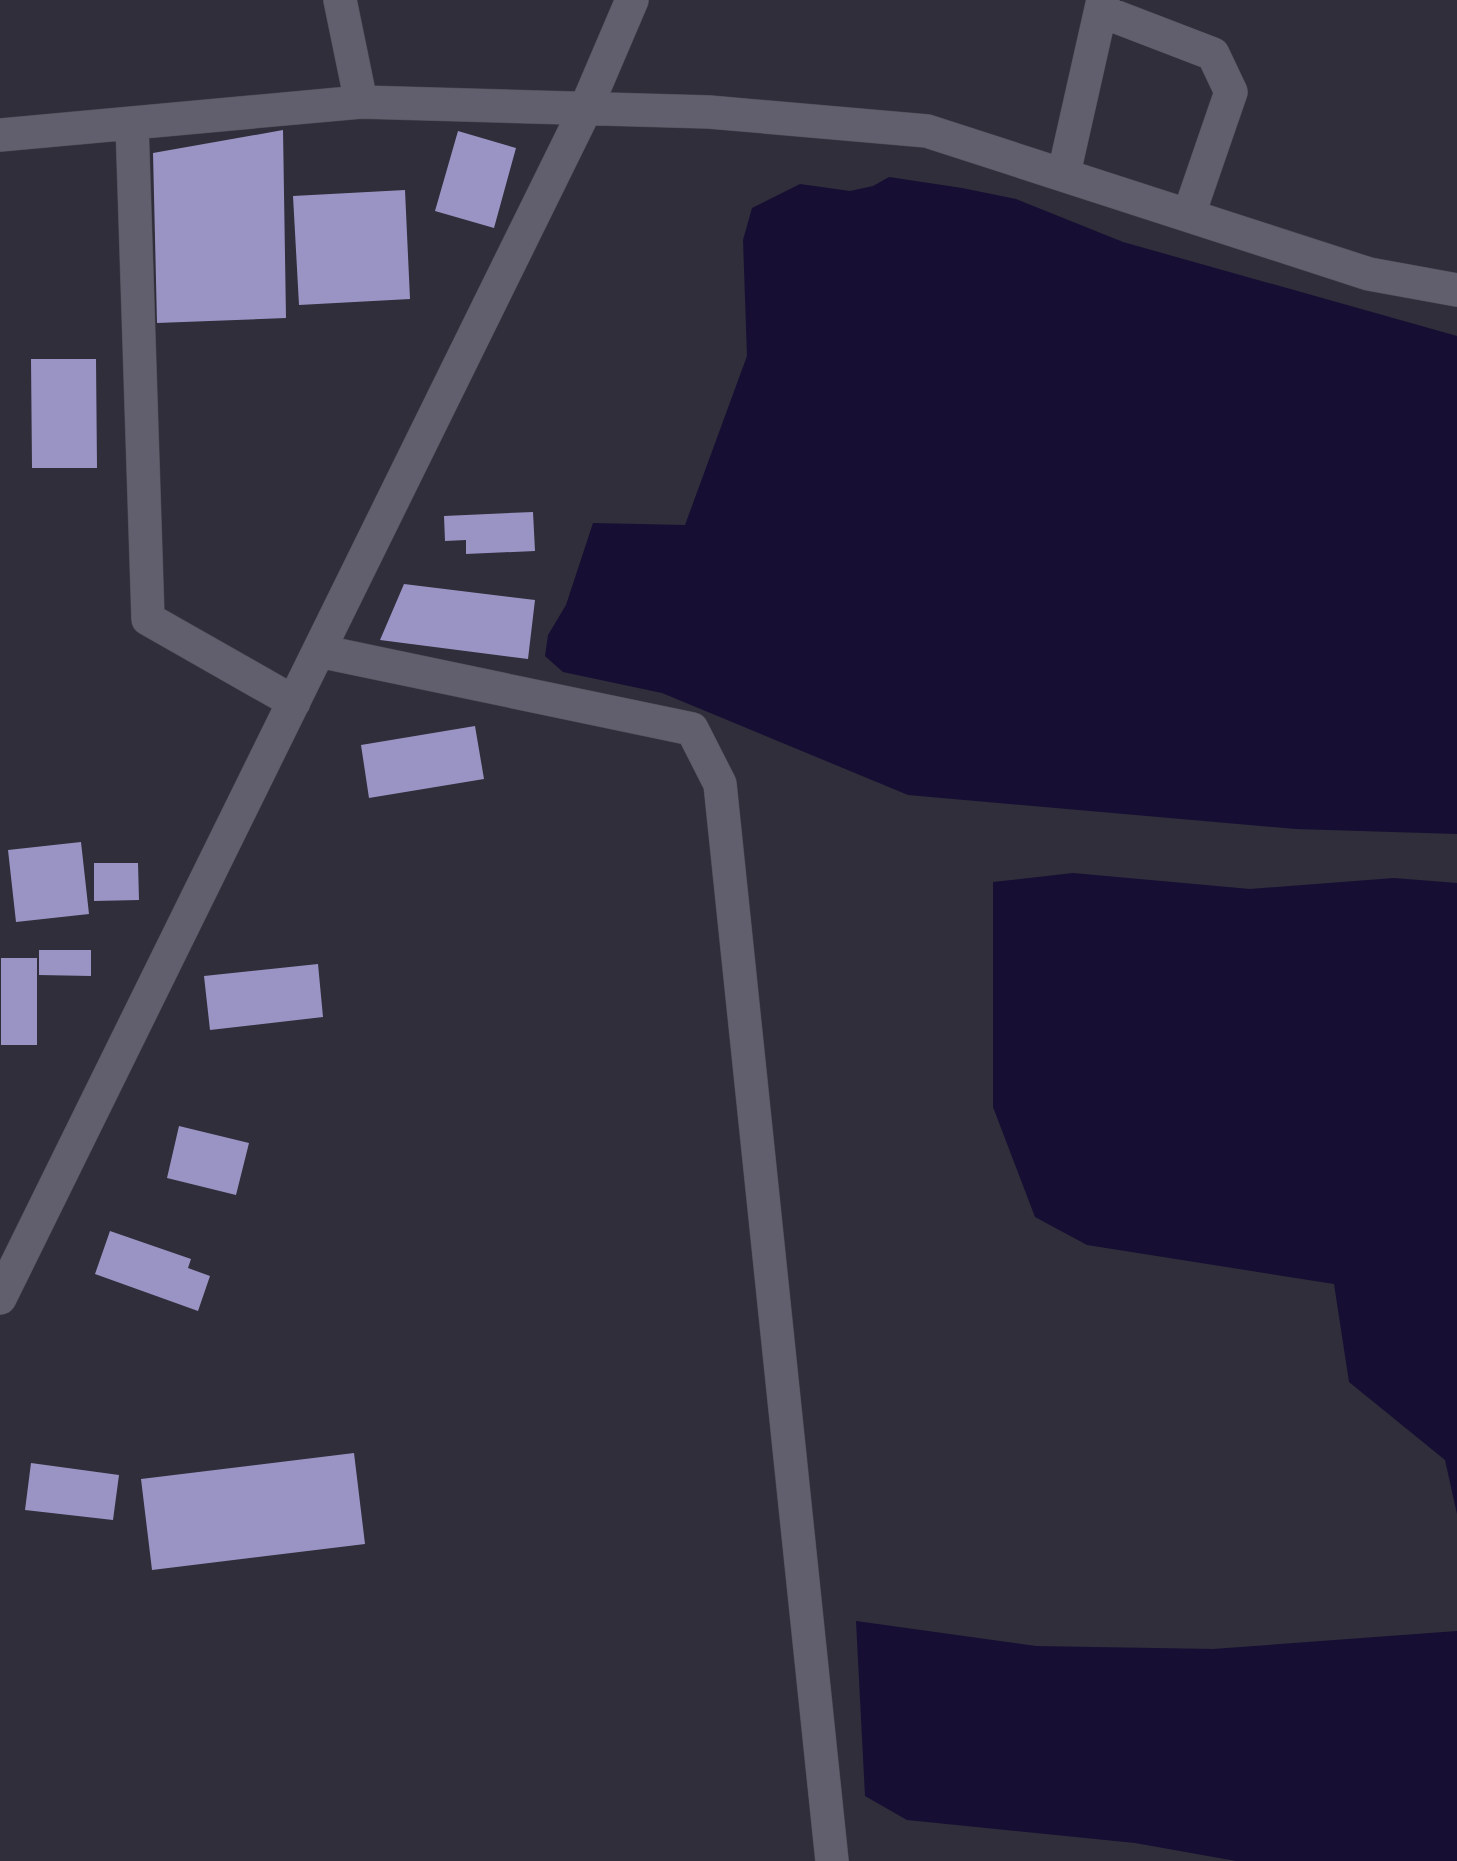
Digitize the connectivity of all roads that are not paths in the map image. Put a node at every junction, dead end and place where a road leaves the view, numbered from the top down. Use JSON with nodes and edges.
{"nodes":[{"id":1,"x":340,"y":0,"type":"edge"},
{"id":2,"x":632,"y":0,"type":"edge"},
{"id":3,"x":1102,"y":5,"type":"edge"},
{"id":4,"x":361,"y":102,"type":"junction"},
{"id":5,"x":585,"y":110,"type":"junction"},
{"id":6,"x":132,"y":123,"type":"junction"},
{"id":7,"x":0,"y":135,"type":"edge"},
{"id":8,"x":1064,"y":173,"type":"junction"},
{"id":9,"x":1189,"y":214,"type":"junction"},
{"id":10,"x":1457,"y":290,"type":"edge"},
{"id":11,"x":319,"y":651,"type":"junction"},
{"id":12,"x":294,"y":702,"type":"junction"},
{"id":13,"x":0,"y":1298,"type":"edge"},
{"id":14,"x":832,"y":1861,"type":"edge"}],
"edges":[{"from":1,"to":4,"type":"street"},
{"from":2,"to":5,"type":"street"},
{"from":3,"to":8,"type":"street"},
{"from":3,"to":9,"type":"street"},
{"from":4,"to":5,"type":"street"},
{"from":4,"to":6,"type":"street"},
{"from":5,"to":8,"type":"street"},
{"from":5,"to":11,"type":"street"},
{"from":6,"to":7,"type":"street"},
{"from":6,"to":12,"type":"street"},
{"from":8,"to":9,"type":"street"},
{"from":9,"to":10,"type":"street"},
{"from":11,"to":12,"type":"street"},
{"from":11,"to":14,"type":"street"},
{"from":12,"to":13,"type":"street"}]}
